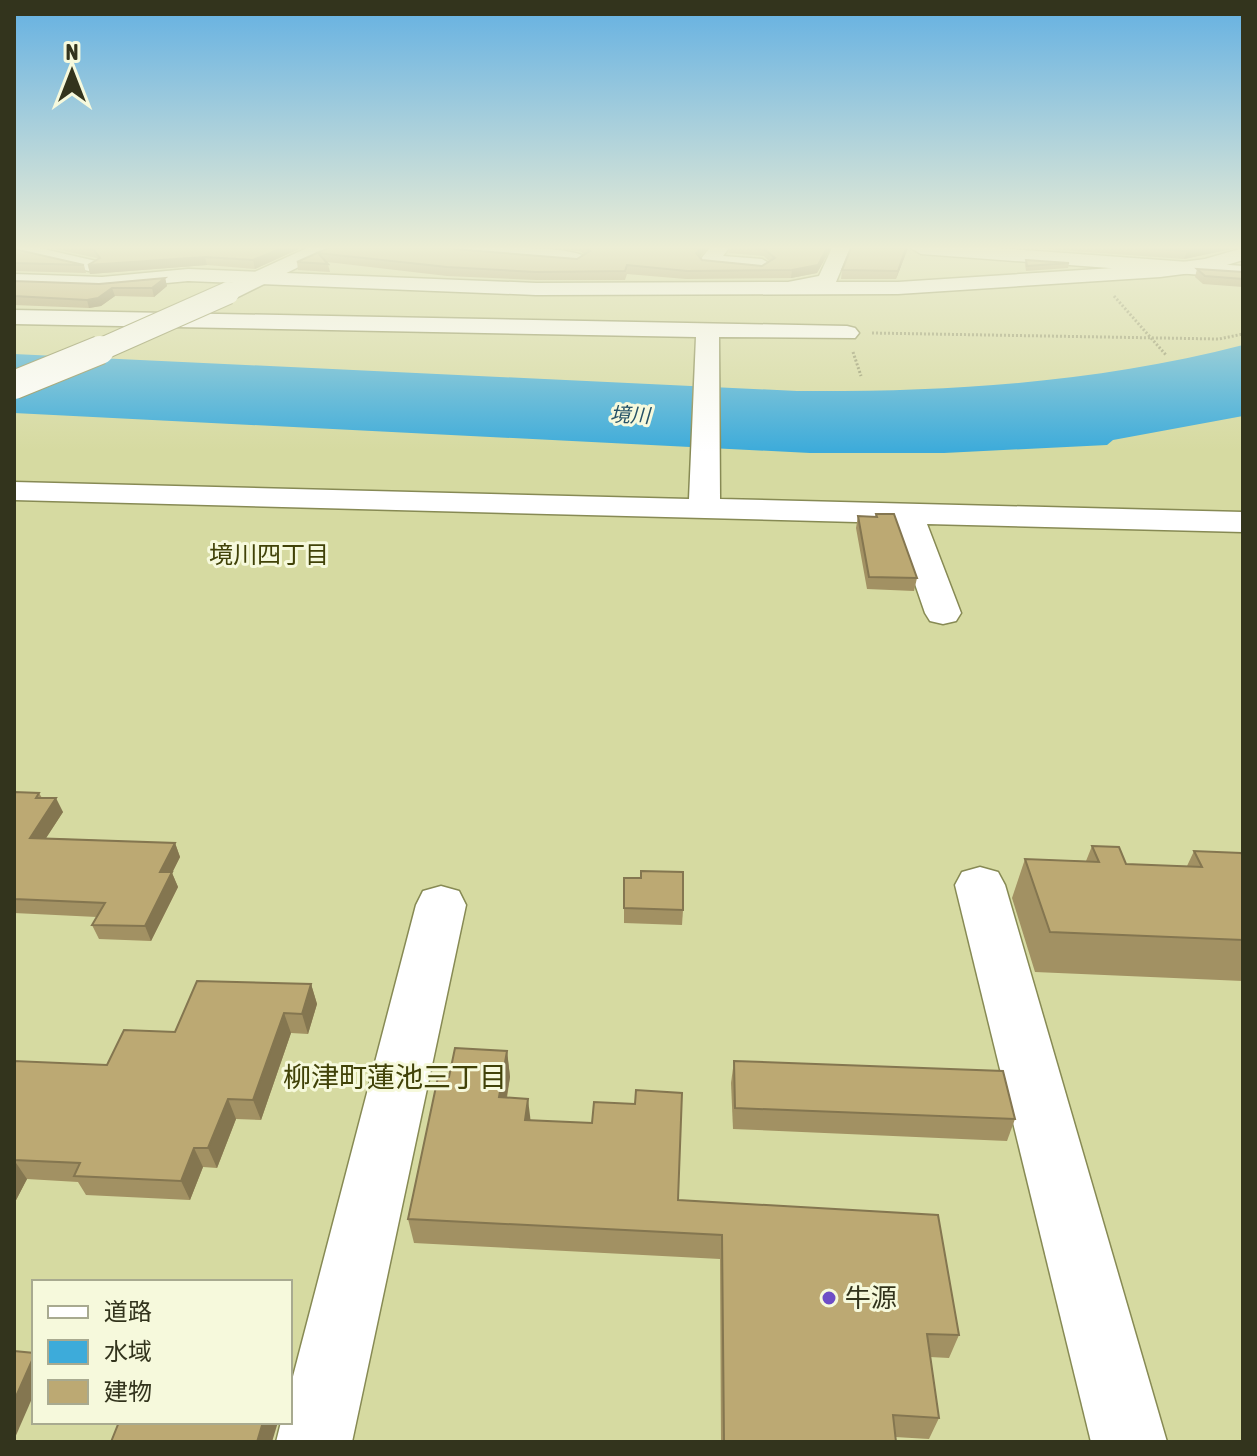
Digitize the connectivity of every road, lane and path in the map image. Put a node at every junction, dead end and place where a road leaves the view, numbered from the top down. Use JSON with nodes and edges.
{"nodes":[{"id":1,"x":178,"y":316,"type":"edge"},
{"id":2,"x":422,"y":316,"type":"edge"},
{"id":3,"x":14,"y":317,"type":"edge"},
{"id":4,"x":416,"y":325,"type":"junction"},
{"id":5,"x":708,"y":330,"type":"junction"},
{"id":6,"x":847,"y":333,"type":"joint"},
{"id":7,"x":1243,"y":334,"type":"edge"},
{"id":8,"x":1151,"y":337,"type":"junction"},
{"id":9,"x":403,"y":347,"type":"dead end"},
{"id":10,"x":1166,"y":355,"type":"dead end"},
{"id":11,"x":14,"y":385,"type":"edge"},
{"id":12,"x":14,"y":491,"type":"edge"},
{"id":13,"x":704,"y":509,"type":"junction"},
{"id":14,"x":907,"y":514,"type":"junction"},
{"id":15,"x":1243,"y":522,"type":"edge"},
{"id":16,"x":943,"y":613,"type":"dead end"},
{"id":17,"x":980,"y":885,"type":"dead end"},
{"id":18,"x":441,"y":905,"type":"dead end"},
{"id":19,"x":314,"y":1442,"type":"edge"},
{"id":20,"x":1129,"y":1442,"type":"edge"}],
"edges":[{"from":1,"to":11,"type":"main road","bridge":true},
{"from":2,"to":4,"type":"street"},
{"from":3,"to":4,"type":"street"},
{"from":4,"to":5,"type":"street"},
{"from":4,"to":9,"type":"street"},
{"from":5,"to":6,"type":"street"},
{"from":5,"to":13,"type":"street"},
{"from":6,"to":8,"type":"path"},
{"from":7,"to":8,"type":"path"},
{"from":8,"to":10,"type":"path"},
{"from":12,"to":13,"type":"street"},
{"from":13,"to":14,"type":"street"},
{"from":14,"to":15,"type":"street"},
{"from":14,"to":16,"type":"street"},
{"from":17,"to":20,"type":"street"},
{"from":18,"to":19,"type":"street"}]}
